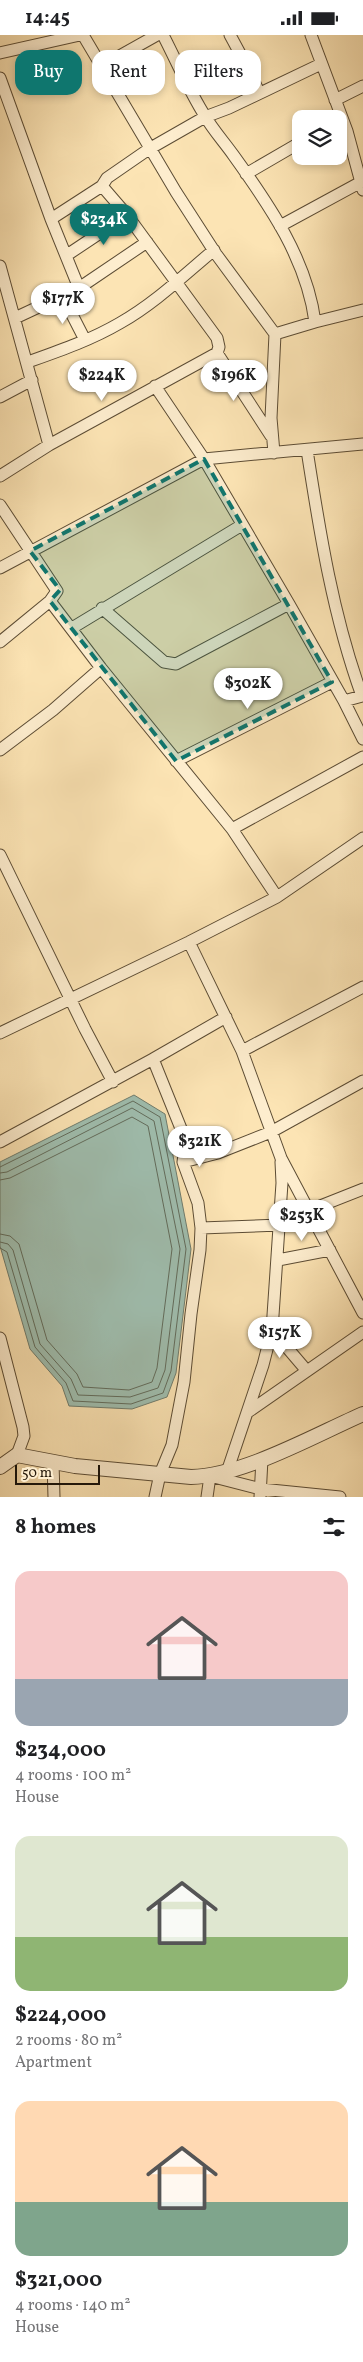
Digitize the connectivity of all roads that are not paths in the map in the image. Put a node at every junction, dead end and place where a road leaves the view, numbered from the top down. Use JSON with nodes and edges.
{"nodes":[{"id":1,"x":81,"y":35,"type":"edge"},
{"id":2,"x":157,"y":35,"type":"edge"},
{"id":3,"x":163,"y":35,"type":"edge"},
{"id":4,"x":230,"y":35,"type":"edge"},
{"id":5,"x":312,"y":35,"type":"edge"},
{"id":6,"x":130,"y":50,"type":"edge"},
{"id":7,"x":238,"y":50,"type":"edge"},
{"id":8,"x":0,"y":53,"type":"edge"},
{"id":9,"x":92,"y":54,"type":"edge"},
{"id":10,"x":321,"y":64,"type":"junction"},
{"id":11,"x":0,"y":78,"type":"edge"},
{"id":12,"x":363,"y":85,"type":"edge"},
{"id":13,"x":261,"y":92,"type":"edge"},
{"id":14,"x":117,"y":95,"type":"edge"},
{"id":15,"x":254,"y":95,"type":"edge"},
{"id":16,"x":335,"y":100,"type":"junction"},
{"id":17,"x":338,"y":110,"type":"edge"},
{"id":18,"x":205,"y":117,"type":"junction"},
{"id":19,"x":347,"y":136,"type":"edge"},
{"id":20,"x":292,"y":147,"type":"edge"},
{"id":21,"x":149,"y":149,"type":"junction"},
{"id":22,"x":360,"y":167,"type":"edge"},
{"id":23,"x":246,"y":174,"type":"junction"},
{"id":24,"x":102,"y":186,"type":"junction"},
{"id":25,"x":362,"y":186,"type":"edge"},
{"id":26,"x":127,"y":215,"type":"junction"},
{"id":27,"x":51,"y":219,"type":"junction"},
{"id":28,"x":280,"y":226,"type":"junction"},
{"id":29,"x":147,"y":242,"type":"junction"},
{"id":30,"x":214,"y":250,"type":"junction"},
{"id":31,"x":67,"y":255,"type":"junction"},
{"id":32,"x":1,"y":269,"type":"edge"},
{"id":33,"x":176,"y":282,"type":"junction"},
{"id":34,"x":79,"y":288,"type":"junction"},
{"id":35,"x":63,"y":297,"type":"junction"},
{"id":36,"x":363,"y":309,"type":"edge"},
{"id":37,"x":15,"y":318,"type":"junction"},
{"id":38,"x":315,"y":322,"type":"junction"},
{"id":39,"x":275,"y":334,"type":"junction"},
{"id":40,"x":85,"y":340,"type":"junction"},
{"id":41,"x":217,"y":353,"type":"junction"},
{"id":42,"x":28,"y":362,"type":"junction"},
{"id":43,"x":32,"y":380,"type":"junction"},
{"id":44,"x":155,"y":386,"type":"junction"},
{"id":45,"x":0,"y":397,"type":"edge"},
{"id":46,"x":272,"y":437,"type":"junction"},
{"id":47,"x":49,"y":445,"type":"junction"},
{"id":48,"x":363,"y":445,"type":"edge"},
{"id":49,"x":307,"y":450,"type":"junction"},
{"id":50,"x":274,"y":453,"type":"junction"},
{"id":51,"x":204,"y":459,"type":"junction"},
{"id":52,"x":0,"y":476,"type":"edge"},
{"id":53,"x":0,"y":505,"type":"edge"},
{"id":54,"x":242,"y":525,"type":"junction"},
{"id":55,"x":30,"y":551,"type":"junction"},
{"id":56,"x":0,"y":568,"type":"edge"},
{"id":57,"x":50,"y":601,"type":"junction"},
{"id":58,"x":290,"y":604,"type":"junction"},
{"id":59,"x":102,"y":608,"type":"junction"},
{"id":60,"x":72,"y":628,"type":"junction"},
{"id":61,"x":0,"y":642,"type":"edge"},
{"id":62,"x":101,"y":668,"type":"junction"},
{"id":63,"x":332,"y":682,"type":"junction"},
{"id":64,"x":362,"y":696,"type":"edge"},
{"id":65,"x":344,"y":701,"type":"junction"},
{"id":66,"x":363,"y":739,"type":"edge"},
{"id":67,"x":0,"y":750,"type":"edge"},
{"id":68,"x":363,"y":757,"type":"edge"},
{"id":69,"x":176,"y":761,"type":"junction"},
{"id":70,"x":232,"y":829,"type":"junction"},
{"id":71,"x":363,"y":838,"type":"edge"},
{"id":72,"x":0,"y":855,"type":"edge"},
{"id":73,"x":277,"y":897,"type":"junction"},
{"id":74,"x":189,"y":942,"type":"junction"},
{"id":75,"x":363,"y":987,"type":"edge"},
{"id":76,"x":70,"y":999,"type":"junction"},
{"id":77,"x":226,"y":1017,"type":"junction"},
{"id":78,"x":0,"y":1033,"type":"edge"},
{"id":79,"x":242,"y":1051,"type":"junction"},
{"id":80,"x":153,"y":1059,"type":"junction"},
{"id":81,"x":363,"y":1081,"type":"edge"},
{"id":82,"x":113,"y":1082,"type":"junction"},
{"id":83,"x":271,"y":1132,"type":"junction"},
{"id":84,"x":0,"y":1143,"type":"edge"},
{"id":85,"x":281,"y":1158,"type":"junction"},
{"id":86,"x":183,"y":1162,"type":"junction"},
{"id":87,"x":363,"y":1189,"type":"edge"},
{"id":88,"x":310,"y":1210,"type":"junction"},
{"id":89,"x":280,"y":1225,"type":"junction"},
{"id":90,"x":201,"y":1228,"type":"junction"},
{"id":91,"x":330,"y":1250,"type":"junction"},
{"id":92,"x":278,"y":1260,"type":"junction"},
{"id":93,"x":363,"y":1313,"type":"edge"},
{"id":94,"x":272,"y":1330,"type":"junction"},
{"id":95,"x":363,"y":1332,"type":"edge"},
{"id":96,"x":0,"y":1338,"type":"edge"},
{"id":97,"x":307,"y":1371,"type":"junction"},
{"id":98,"x":248,"y":1413,"type":"junction"},
{"id":99,"x":363,"y":1414,"type":"edge"},
{"id":100,"x":17,"y":1455,"type":"junction"},
{"id":101,"x":262,"y":1459,"type":"junction"},
{"id":102,"x":53,"y":1462,"type":"junction"},
{"id":103,"x":0,"y":1467,"type":"edge"},
{"id":104,"x":227,"y":1471,"type":"junction"},
{"id":105,"x":160,"y":1474,"type":"junction"},
{"id":106,"x":210,"y":1476,"type":"junction"},
{"id":107,"x":261,"y":1493,"type":"edge"},
{"id":108,"x":54,"y":1497,"type":"edge"},
{"id":109,"x":155,"y":1497,"type":"edge"},
{"id":110,"x":207,"y":1497,"type":"edge"},
{"id":111,"x":340,"y":1497,"type":"edge"}],
"edges":[{"from":1,"to":8,"type":"street"},
{"from":1,"to":9,"type":"street"},
{"from":2,"to":6,"type":"street"},
{"from":3,"to":18,"type":"street"},
{"from":4,"to":7,"type":"street"},
{"from":5,"to":10,"type":"street"},
{"from":10,"to":13,"type":"street"},
{"from":10,"to":16,"type":"street"},
{"from":11,"to":27,"type":"street"},
{"from":12,"to":16,"type":"street"},
{"from":14,"to":21,"type":"street"},
{"from":15,"to":18,"type":"street"},
{"from":16,"to":17,"type":"street"},
{"from":18,"to":21,"type":"street"},
{"from":18,"to":23,"type":"street"},
{"from":19,"to":22,"type":"street"},
{"from":20,"to":23,"type":"street"},
{"from":21,"to":24,"type":"street"},
{"from":21,"to":30,"type":"street"},
{"from":22,"to":25,"type":"street"},
{"from":23,"to":28,"type":"street"},
{"from":24,"to":26,"type":"street"},
{"from":24,"to":27,"type":"street"},
{"from":25,"to":28,"type":"street"},
{"from":26,"to":29,"type":"street"},
{"from":26,"to":31,"type":"street"},
{"from":27,"to":31,"type":"street"},
{"from":28,"to":38,"type":"street"},
{"from":29,"to":33,"type":"street"},
{"from":29,"to":34,"type":"street"},
{"from":30,"to":33,"type":"street"},
{"from":30,"to":39,"type":"street"},
{"from":31,"to":34,"type":"street"},
{"from":32,"to":37,"type":"street"},
{"from":33,"to":40,"type":"street"},
{"from":33,"to":41,"type":"street"},
{"from":34,"to":35,"type":"street"},
{"from":35,"to":37,"type":"street"},
{"from":35,"to":40,"type":"street"},
{"from":36,"to":38,"type":"street"},
{"from":37,"to":42,"type":"street"},
{"from":38,"to":39,"type":"street"},
{"from":39,"to":46,"type":"street"},
{"from":40,"to":42,"type":"street"},
{"from":41,"to":44,"type":"street"},
{"from":41,"to":46,"type":"street"},
{"from":42,"to":43,"type":"street"},
{"from":43,"to":45,"type":"street"},
{"from":43,"to":47,"type":"street"},
{"from":44,"to":47,"type":"street"},
{"from":44,"to":51,"type":"street"},
{"from":46,"to":50,"type":"street"},
{"from":47,"to":52,"type":"street"},
{"from":48,"to":49,"type":"street"},
{"from":49,"to":50,"type":"street"},
{"from":49,"to":64,"type":"street"},
{"from":50,"to":51,"type":"street"},
{"from":51,"to":54,"type":"street"},
{"from":51,"to":55,"type":"street"},
{"from":53,"to":55,"type":"street"},
{"from":54,"to":58,"type":"street"},
{"from":54,"to":59,"type":"street"},
{"from":55,"to":56,"type":"street"},
{"from":55,"to":57,"type":"street"},
{"from":57,"to":60,"type":"street"},
{"from":57,"to":61,"type":"street"},
{"from":58,"to":59,"type":"street"},
{"from":58,"to":63,"type":"street"},
{"from":59,"to":60,"type":"street"},
{"from":60,"to":62,"type":"street"},
{"from":62,"to":67,"type":"street"},
{"from":62,"to":69,"type":"street"},
{"from":63,"to":65,"type":"street"},
{"from":63,"to":69,"type":"street"},
{"from":64,"to":65,"type":"street"},
{"from":65,"to":66,"type":"street"},
{"from":68,"to":70,"type":"street"},
{"from":69,"to":70,"type":"street"},
{"from":70,"to":73,"type":"street"},
{"from":71,"to":73,"type":"street"},
{"from":72,"to":76,"type":"street"},
{"from":73,"to":74,"type":"street"},
{"from":74,"to":76,"type":"street"},
{"from":74,"to":77,"type":"street"},
{"from":75,"to":79,"type":"street"},
{"from":76,"to":78,"type":"street"},
{"from":76,"to":82,"type":"street"},
{"from":77,"to":79,"type":"street"},
{"from":77,"to":80,"type":"street"},
{"from":79,"to":83,"type":"street"},
{"from":80,"to":82,"type":"street"},
{"from":80,"to":86,"type":"street"},
{"from":81,"to":83,"type":"street"},
{"from":82,"to":84,"type":"street"},
{"from":83,"to":85,"type":"street"},
{"from":83,"to":86,"type":"street"},
{"from":85,"to":88,"type":"street"},
{"from":85,"to":89,"type":"street"},
{"from":86,"to":90,"type":"street"},
{"from":87,"to":88,"type":"street"},
{"from":88,"to":91,"type":"street"},
{"from":89,"to":90,"type":"street"},
{"from":89,"to":92,"type":"street"},
{"from":90,"to":105,"type":"street"},
{"from":91,"to":92,"type":"street"},
{"from":91,"to":93,"type":"street"},
{"from":92,"to":94,"type":"street"},
{"from":94,"to":97,"type":"street"},
{"from":94,"to":98,"type":"street"},
{"from":95,"to":97,"type":"street"},
{"from":96,"to":100,"type":"street"},
{"from":97,"to":98,"type":"street"},
{"from":98,"to":104,"type":"street"},
{"from":99,"to":101,"type":"street"},
{"from":100,"to":102,"type":"street"},
{"from":100,"to":103,"type":"street"},
{"from":101,"to":104,"type":"street"},
{"from":101,"to":107,"type":"street"},
{"from":102,"to":105,"type":"street"},
{"from":102,"to":108,"type":"street"},
{"from":104,"to":106,"type":"street"},
{"from":105,"to":106,"type":"street"},
{"from":105,"to":109,"type":"street"},
{"from":106,"to":107,"type":"street"},
{"from":106,"to":110,"type":"street"},
{"from":107,"to":111,"type":"street"}]}
